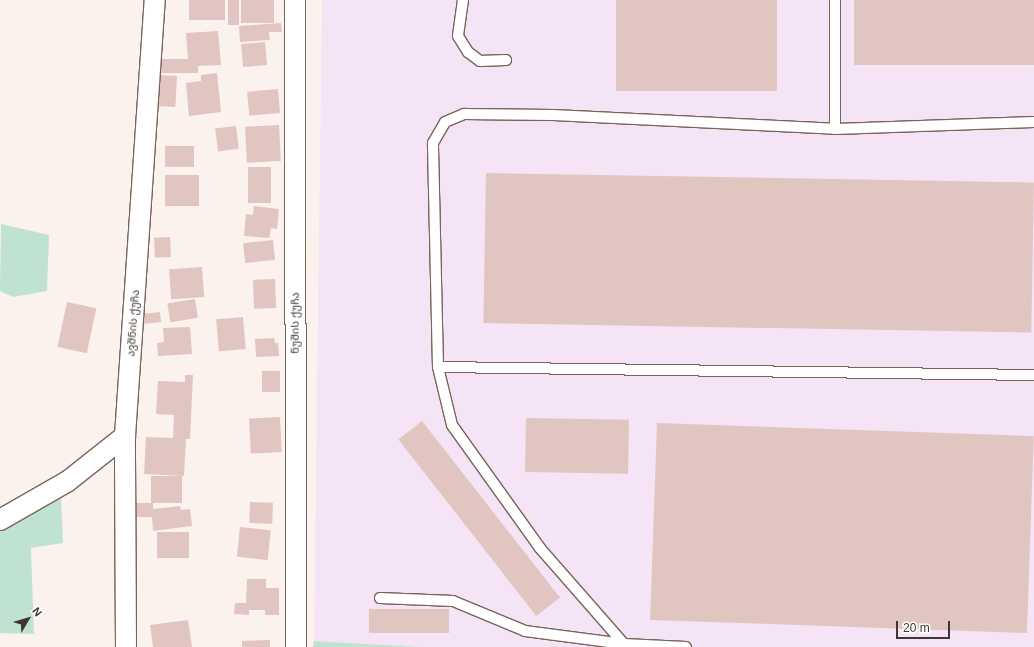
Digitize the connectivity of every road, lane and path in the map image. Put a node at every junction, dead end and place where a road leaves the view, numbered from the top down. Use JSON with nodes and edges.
{"nodes":[{"id":1,"x":155,"y":0,"type":"edge"},
{"id":2,"x":295,"y":0,"type":"edge"},
{"id":3,"x":463,"y":0,"type":"edge"},
{"id":4,"x":835,"y":0,"type":"edge"},
{"id":5,"x":506,"y":60,"type":"dead end"},
{"id":6,"x":1034,"y":122,"type":"edge"},
{"id":7,"x":835,"y":129,"type":"junction"},
{"id":8,"x":438,"y":368,"type":"junction"},
{"id":9,"x":1034,"y":375,"type":"edge"},
{"id":10,"x":125,"y":436,"type":"junction"},
{"id":11,"x":1,"y":518,"type":"edge"},
{"id":12,"x":380,"y":598,"type":"dead end"},
{"id":13,"x":624,"y":644,"type":"junction"},
{"id":14,"x":126,"y":647,"type":"edge"},
{"id":15,"x":296,"y":647,"type":"edge"},
{"id":16,"x":686,"y":647,"type":"edge"}],
"edges":[{"from":1,"to":10,"type":"street","name":"ავშნის ქუჩა"},
{"from":2,"to":15,"type":"street","name":"ნუშის ქუჩა"},
{"from":3,"to":5,"type":"lane"},
{"from":4,"to":7,"type":"lane"},
{"from":6,"to":7,"type":"lane"},
{"from":7,"to":8,"type":"lane"},
{"from":8,"to":9,"type":"lane"},
{"from":8,"to":13,"type":"lane"},
{"from":10,"to":11,"type":"street"},
{"from":10,"to":14,"type":"street","name":"ავშნის ქუჩა"},
{"from":12,"to":13,"type":"lane"},
{"from":13,"to":16,"type":"lane"}]}
